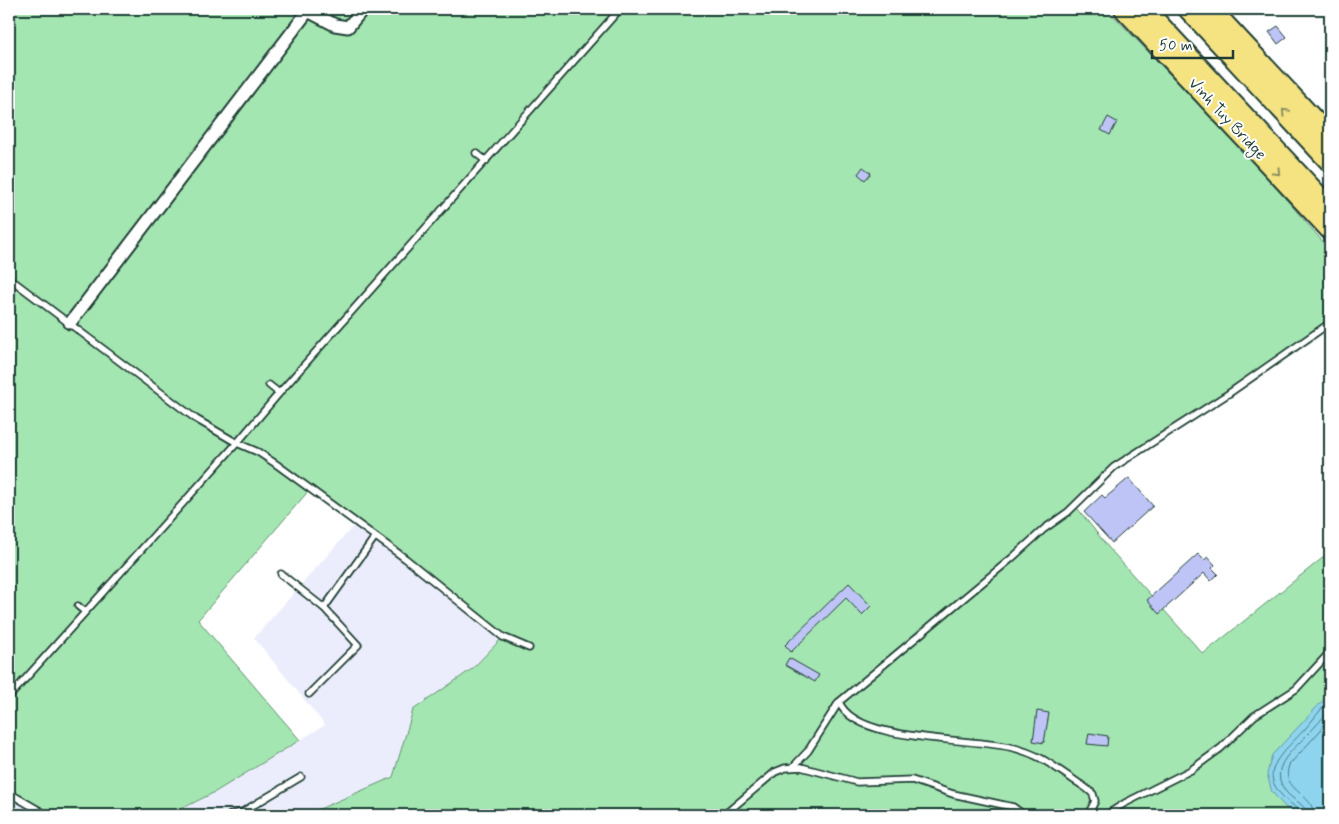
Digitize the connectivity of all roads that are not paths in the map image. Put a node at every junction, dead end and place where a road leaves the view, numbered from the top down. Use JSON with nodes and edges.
{"nodes":[{"id":1,"x":363,"y":9,"type":"edge"},
{"id":2,"x":620,"y":9,"type":"edge"},
{"id":3,"x":1124,"y":9,"type":"edge"},
{"id":4,"x":1144,"y":9,"type":"edge"},
{"id":5,"x":1189,"y":9,"type":"edge"},
{"id":6,"x":1210,"y":9,"type":"edge"},
{"id":7,"x":1216,"y":9,"type":"edge"},
{"id":8,"x":306,"y":10,"type":"edge"},
{"id":9,"x":1330,"y":131,"type":"edge"},
{"id":10,"x":1330,"y":138,"type":"edge"},
{"id":11,"x":476,"y":153,"type":"dead end"},
{"id":12,"x":486,"y":161,"type":"junction"},
{"id":13,"x":1330,"y":161,"type":"edge"},
{"id":14,"x":1330,"y":209,"type":"edge"},
{"id":15,"x":1330,"y":229,"type":"edge"},
{"id":16,"x":9,"y":278,"type":"edge"},
{"id":17,"x":70,"y":323,"type":"junction"},
{"id":18,"x":1330,"y":323,"type":"edge"},
{"id":19,"x":269,"y":385,"type":"dead end"},
{"id":20,"x":279,"y":393,"type":"junction"},
{"id":21,"x":237,"y":443,"type":"junction"},
{"id":22,"x":375,"y":537,"type":"junction"},
{"id":23,"x":281,"y":574,"type":"dead end"},
{"id":24,"x":78,"y":606,"type":"dead end"},
{"id":25,"x":324,"y":608,"type":"junction"},
{"id":26,"x":84,"y":611,"type":"junction"},
{"id":27,"x":529,"y":648,"type":"dead end"},
{"id":28,"x":1330,"y":652,"type":"edge"},
{"id":29,"x":310,"y":694,"type":"dead end"},
{"id":30,"x":9,"y":697,"type":"edge"},
{"id":31,"x":839,"y":702,"type":"junction"},
{"id":32,"x":793,"y":768,"type":"junction"},
{"id":33,"x":301,"y":777,"type":"dead end"},
{"id":34,"x":9,"y":793,"type":"edge"},
{"id":35,"x":47,"y":815,"type":"edge"},
{"id":36,"x":230,"y":815,"type":"edge"},
{"id":37,"x":724,"y":815,"type":"edge"},
{"id":38,"x":1024,"y":815,"type":"edge"},
{"id":39,"x":1088,"y":815,"type":"edge"},
{"id":40,"x":1106,"y":815,"type":"edge"}],
"edges":[{"from":1,"to":8,"type":"street"},
{"from":2,"to":12,"type":"lane"},
{"from":3,"to":15,"type":"highway","name":"Vinh Tuy Bridge","one_way":true},
{"from":4,"to":14,"type":"highway","name":"Vinh Tuy Bridge"},
{"from":13,"to":5,"type":"highway","one_way":true},
{"from":6,"to":10,"type":"highway"},
{"from":7,"to":9,"type":"lane"},
{"from":8,"to":17,"type":"street"},
{"from":11,"to":12,"type":"lane"},
{"from":12,"to":20,"type":"lane"},
{"from":16,"to":17,"type":"lane"},
{"from":17,"to":21,"type":"lane"},
{"from":18,"to":31,"type":"lane"},
{"from":19,"to":20,"type":"lane"},
{"from":20,"to":21,"type":"lane"},
{"from":21,"to":22,"type":"lane"},
{"from":21,"to":26,"type":"lane"},
{"from":22,"to":25,"type":"lane"},
{"from":22,"to":27,"type":"lane"},
{"from":23,"to":25,"type":"lane"},
{"from":24,"to":26,"type":"lane"},
{"from":25,"to":29,"type":"lane"},
{"from":26,"to":30,"type":"lane"},
{"from":28,"to":40,"type":"lane"},
{"from":31,"to":32,"type":"lane"},
{"from":31,"to":39,"type":"lane"},
{"from":32,"to":37,"type":"lane"},
{"from":32,"to":38,"type":"lane"},
{"from":33,"to":36,"type":"lane"},
{"from":34,"to":35,"type":"lane"}]}
